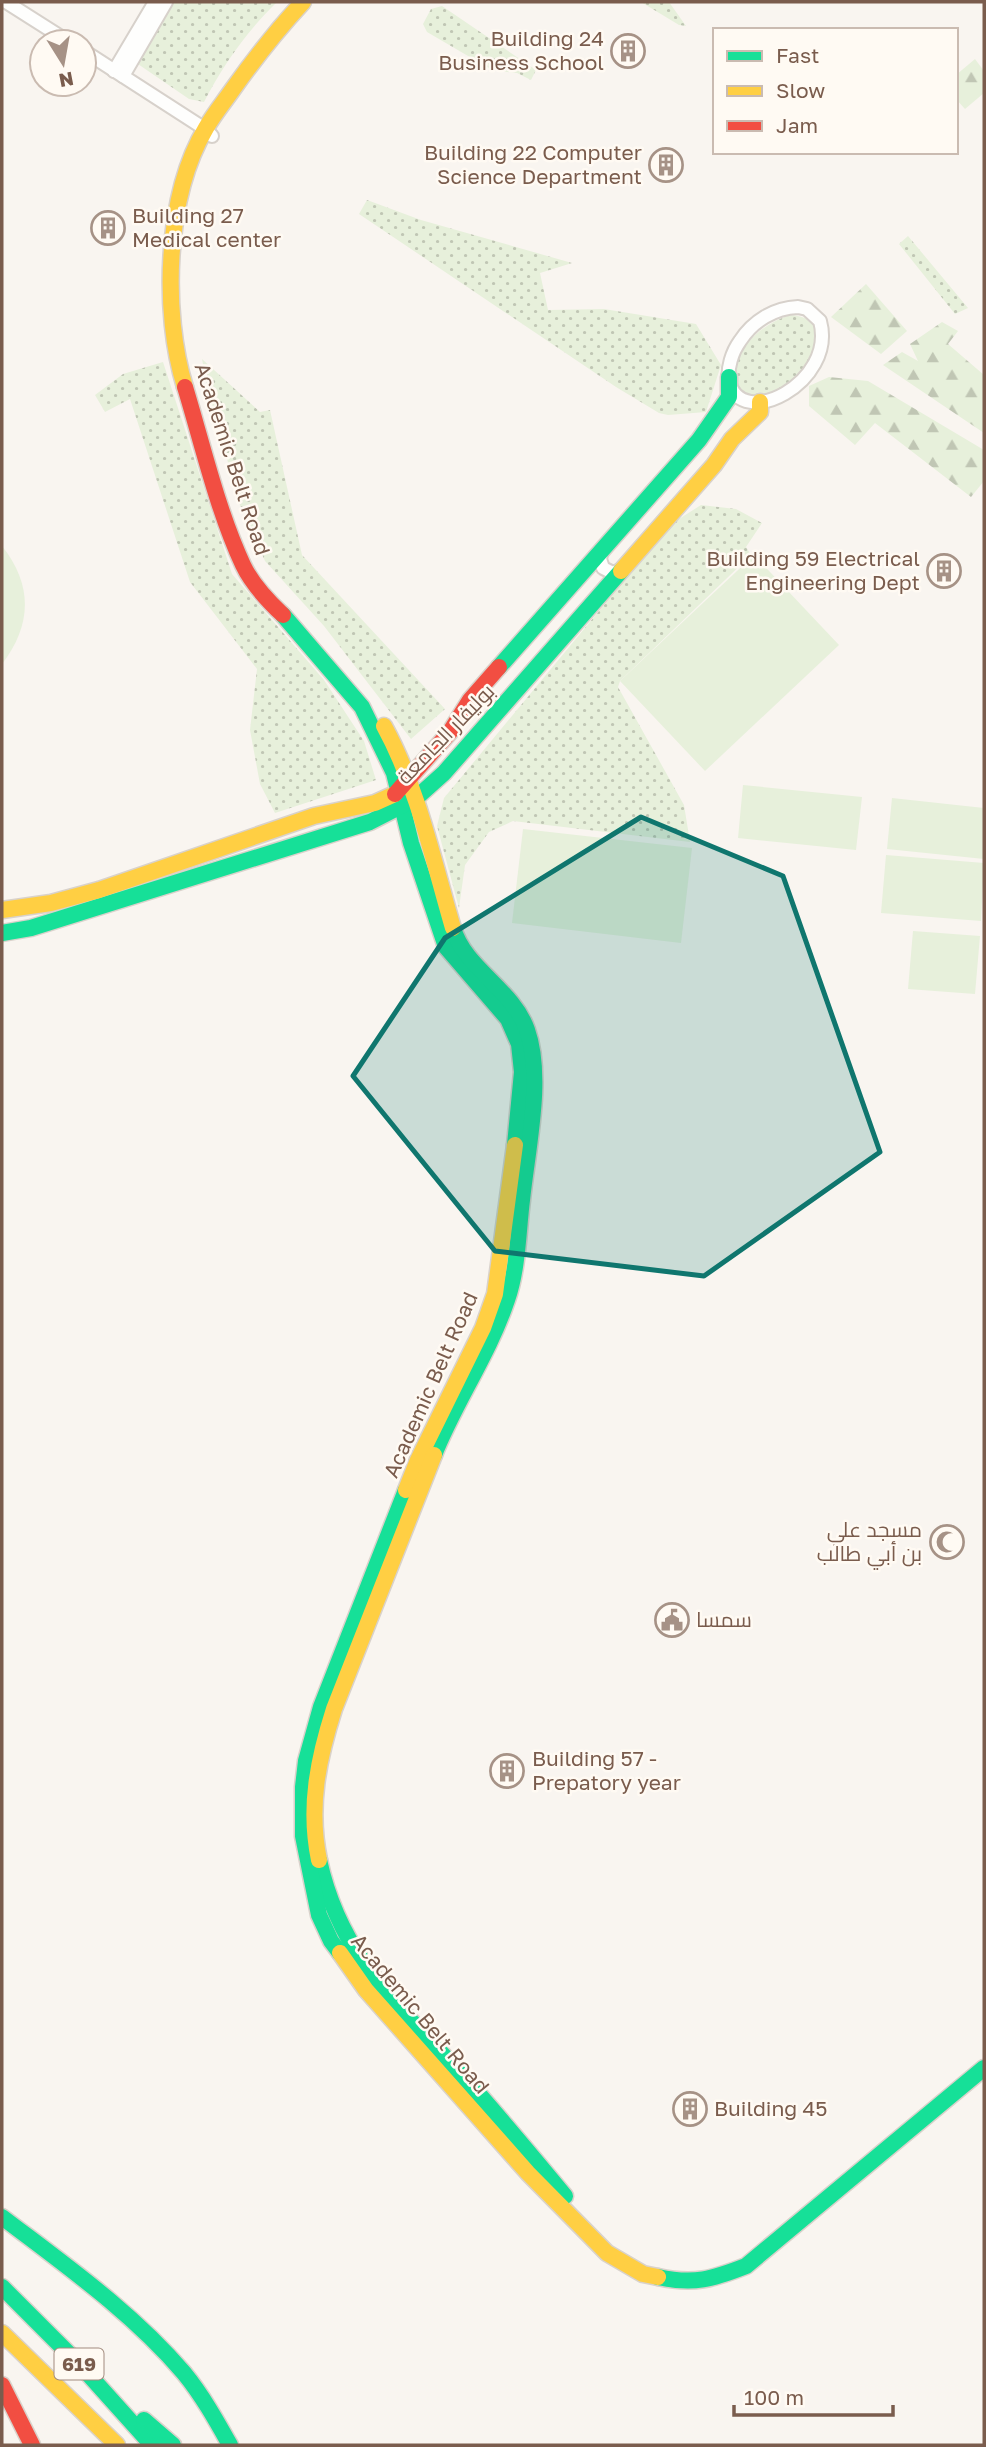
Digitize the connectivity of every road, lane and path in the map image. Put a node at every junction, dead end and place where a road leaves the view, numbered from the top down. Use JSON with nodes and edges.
{"nodes":[{"id":1,"x":6,"y":2,"type":"edge"},
{"id":2,"x":155,"y":2,"type":"edge"},
{"id":3,"x":166,"y":2,"type":"edge"},
{"id":4,"x":303,"y":2,"type":"edge"},
{"id":5,"x":313,"y":2,"type":"edge"},
{"id":6,"x":47,"y":28,"type":"edge"},
{"id":7,"x":98,"y":60,"type":"edge"},
{"id":8,"x":119,"y":74,"type":"junction"},
{"id":9,"x":208,"y":132,"type":"junction"},
{"id":10,"x":729,"y":377,"type":"junction"},
{"id":11,"x":760,"y":402,"type":"junction"},
{"id":12,"x":603,"y":550,"type":"junction"},
{"id":13,"x":625,"y":568,"type":"junction"},
{"id":14,"x":407,"y":794,"type":"junction"},
{"id":15,"x":27,"y":908,"type":"junction"},
{"id":16,"x":2,"y":909,"type":"edge"},
{"id":17,"x":31,"y":928,"type":"junction"},
{"id":18,"x":2,"y":933,"type":"edge"},
{"id":19,"x":984,"y":2059,"type":"edge"},
{"id":20,"x":984,"y":2068,"type":"edge"},
{"id":21,"x":2,"y":2217,"type":"edge"},
{"id":22,"x":2,"y":2287,"type":"edge"},
{"id":23,"x":2,"y":2333,"type":"edge"},
{"id":24,"x":81,"y":2366,"type":"junction"},
{"id":25,"x":2,"y":2385,"type":"edge"},
{"id":26,"x":32,"y":2445,"type":"edge"},
{"id":27,"x":117,"y":2445,"type":"edge"},
{"id":28,"x":152,"y":2445,"type":"edge"},
{"id":29,"x":173,"y":2445,"type":"edge"},
{"id":30,"x":230,"y":2445,"type":"edge"}],
"edges":[{"from":1,"to":6,"type":"street"},
{"from":2,"to":8,"type":"street"},
{"from":3,"to":8,"type":"street"},
{"from":4,"to":9,"type":"main road","name":"Academic Belt Road"},
{"from":5,"to":9,"type":"main road","name":"Academic Belt Road"},
{"from":7,"to":8,"type":"street"},
{"from":8,"to":9,"type":"street"},
{"from":9,"to":14,"type":"main road","name":"Academic Belt Road"},
{"from":10,"to":11,"type":"street"},
{"from":10,"to":11,"type":"street"},
{"from":10,"to":12,"type":"main road","name":"بوليفار الجامعة"},
{"from":11,"to":13,"type":"main road","name":"بوليفار الجامعة"},
{"from":12,"to":13,"type":"street"},
{"from":12,"to":14,"type":"main road","name":"بوليفار الجامعة"},
{"from":13,"to":14,"type":"main road","name":"بوليفار الجامعة"},
{"from":14,"to":15,"type":"main road","name":"بوليفار الجامعة"},
{"from":14,"to":17,"type":"main road","name":"بوليفار الجامعة"},
{"from":14,"to":19,"type":"main road","name":"Academic Belt Road"},
{"from":14,"to":20,"type":"main road","name":"Academic Belt Road"},
{"from":15,"to":16,"type":"main road","name":"بوليفار الجامعة"},
{"from":15,"to":17,"type":"main road"},
{"from":17,"to":18,"type":"main road","name":"بوليفار الجامعة"},
{"from":21,"to":30,"type":"main road"},
{"from":22,"to":24,"type":"main road","number":"619"},
{"from":23,"to":27,"type":"main road","number":"619"},
{"from":24,"to":28,"type":"main road","number":"619"},
{"from":24,"to":29,"type":"main road"},
{"from":25,"to":26,"type":"main road"}]}
